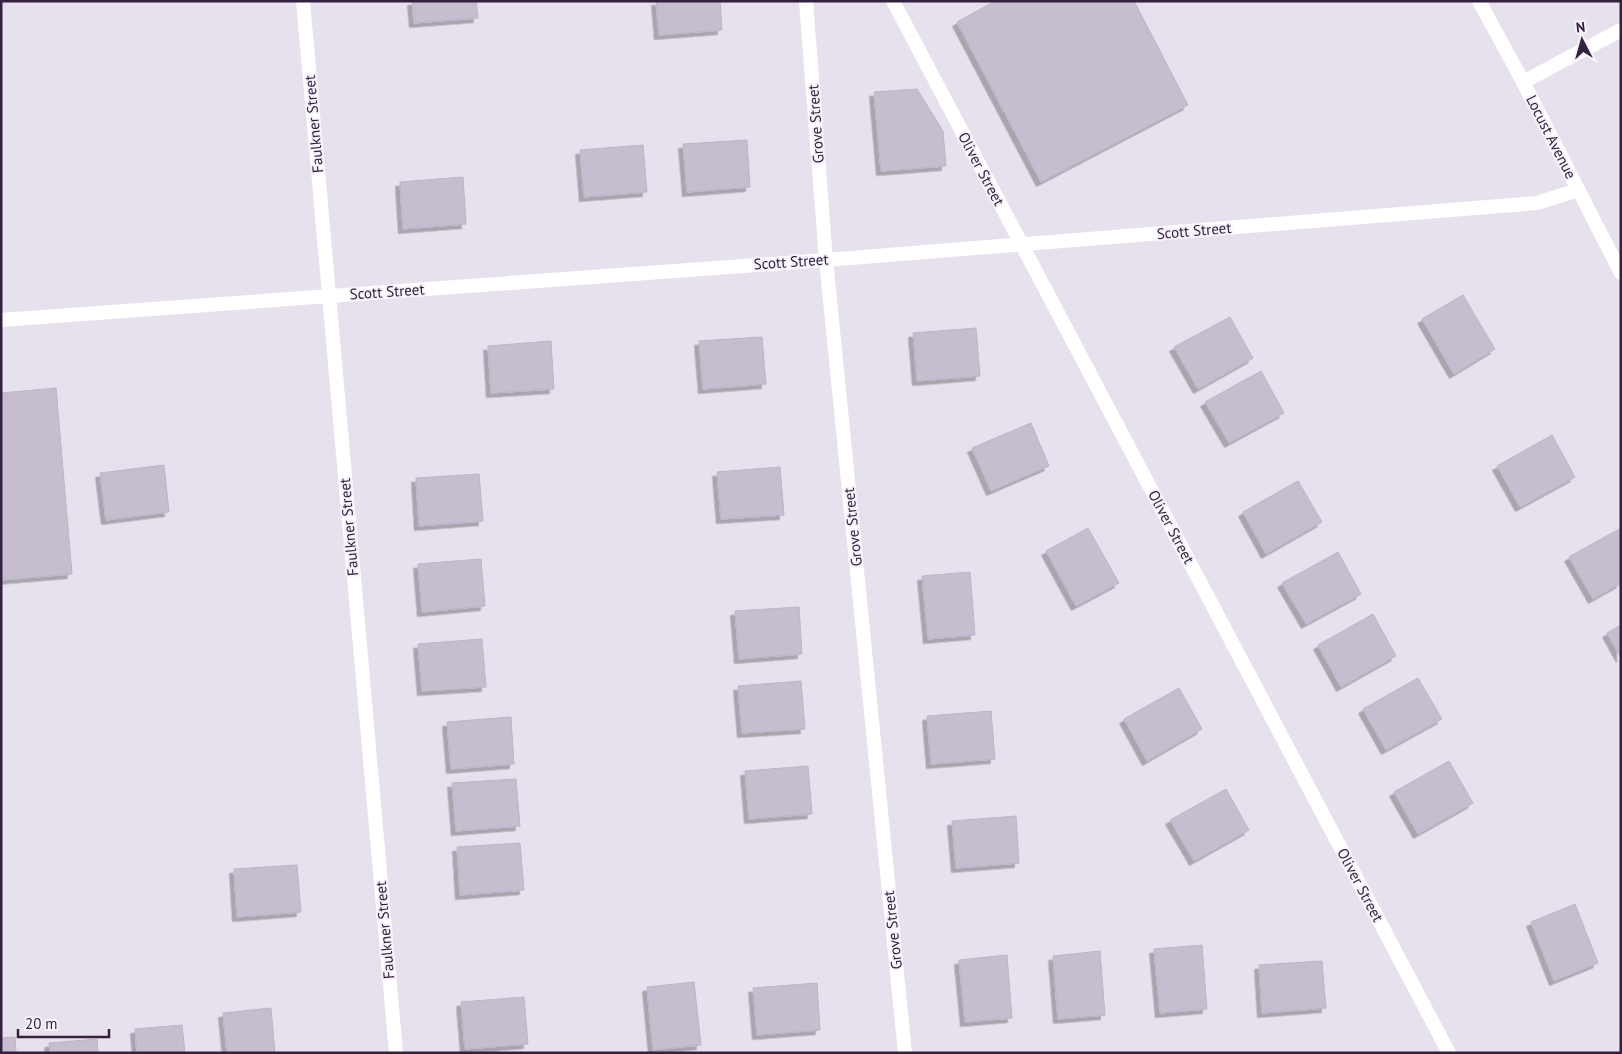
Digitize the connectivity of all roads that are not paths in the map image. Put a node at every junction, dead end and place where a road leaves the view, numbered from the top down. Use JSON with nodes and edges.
{"nodes":[{"id":1,"x":303,"y":1,"type":"edge"},
{"id":2,"x":806,"y":1,"type":"edge"},
{"id":3,"x":893,"y":1,"type":"edge"},
{"id":4,"x":1479,"y":1,"type":"edge"},
{"id":5,"x":1621,"y":30,"type":"edge"},
{"id":6,"x":1523,"y":82,"type":"junction"},
{"id":7,"x":1578,"y":190,"type":"junction"},
{"id":8,"x":1021,"y":244,"type":"junction"},
{"id":9,"x":826,"y":260,"type":"junction"},
{"id":10,"x":1621,"y":273,"type":"edge"},
{"id":11,"x":328,"y":296,"type":"junction"},
{"id":12,"x":1,"y":320,"type":"edge"},
{"id":13,"x":396,"y":1053,"type":"edge"},
{"id":14,"x":906,"y":1053,"type":"edge"},
{"id":15,"x":1448,"y":1053,"type":"edge"}],
"edges":[{"from":1,"to":11,"type":"street","name":"Faulkner Street"},
{"from":2,"to":9,"type":"street","name":"Grove Street"},
{"from":3,"to":8,"type":"street","name":"Oliver Street"},
{"from":4,"to":6,"type":"street","name":"Locust Avenue"},
{"from":5,"to":6,"type":"street"},
{"from":6,"to":7,"type":"street","name":"Locust Avenue"},
{"from":7,"to":8,"type":"street","name":"Scott Street"},
{"from":7,"to":10,"type":"street","name":"Locust Avenue"},
{"from":8,"to":9,"type":"street","name":"Scott Street"},
{"from":8,"to":15,"type":"street","name":"Oliver Street"},
{"from":9,"to":11,"type":"street","name":"Scott Street"},
{"from":9,"to":14,"type":"street","name":"Grove Street"},
{"from":11,"to":12,"type":"street","name":"Scott Street"},
{"from":11,"to":13,"type":"street","name":"Faulkner Street"}]}
